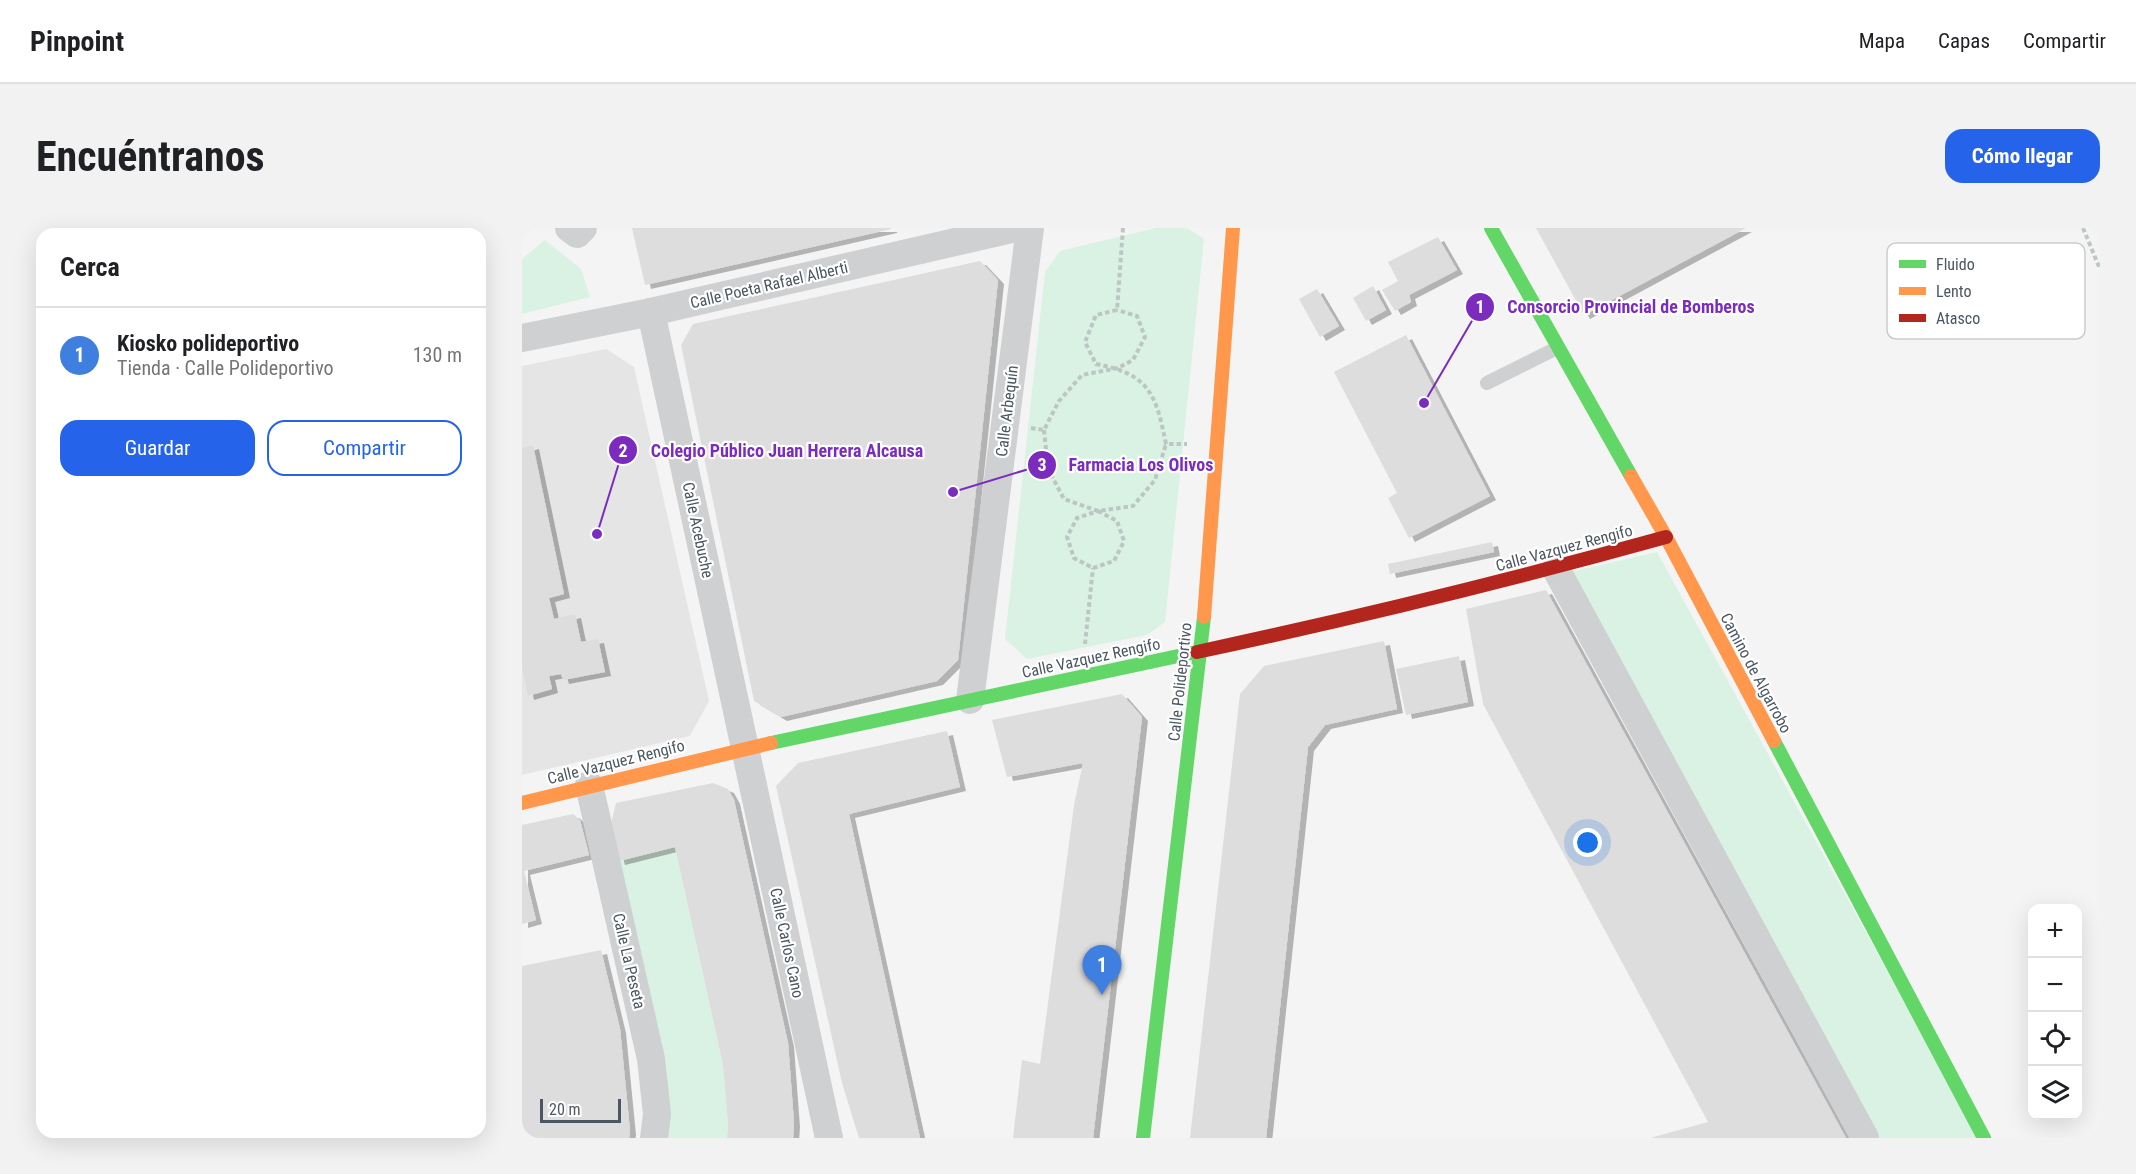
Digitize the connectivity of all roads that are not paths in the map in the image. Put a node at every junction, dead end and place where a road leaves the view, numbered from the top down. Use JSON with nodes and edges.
{"nodes":[{"id":1,"x":569,"y":228,"type":"edge"},
{"id":2,"x":583,"y":228,"type":"edge"},
{"id":3,"x":1016,"y":228,"type":"edge"},
{"id":4,"x":1030,"y":228,"type":"edge"},
{"id":5,"x":1233,"y":228,"type":"edge"},
{"id":6,"x":1491,"y":228,"type":"edge"},
{"id":7,"x":651,"y":312,"type":"junction"},
{"id":8,"x":522,"y":338,"type":"edge"},
{"id":9,"x":1557,"y":348,"type":"junction"},
{"id":10,"x":1487,"y":383,"type":"dead end"},
{"id":11,"x":1666,"y":537,"type":"junction"},
{"id":12,"x":1556,"y":569,"type":"junction"},
{"id":13,"x":1201,"y":651,"type":"junction"},
{"id":14,"x":970,"y":700,"type":"junction"},
{"id":15,"x":745,"y":748,"type":"junction"},
{"id":16,"x":589,"y":785,"type":"junction"},
{"id":17,"x":522,"y":803,"type":"edge"},
{"id":18,"x":654,"y":1138,"type":"edge"},
{"id":19,"x":830,"y":1138,"type":"edge"},
{"id":20,"x":1143,"y":1138,"type":"edge"},
{"id":21,"x":1865,"y":1138,"type":"edge"},
{"id":22,"x":1984,"y":1138,"type":"edge"}],
"edges":[{"from":1,"to":2,"type":"street"},
{"from":3,"to":7,"type":"street","name":"Calle Poeta Rafael Alberti"},
{"from":4,"to":14,"type":"street","name":"Calle Arbequín"},
{"from":5,"to":13,"type":"street","name":"Calle Polideportivo"},
{"from":6,"to":9,"type":"street","name":"Camino de Algarrobo"},
{"from":7,"to":8,"type":"street","name":"Calle Poeta Rafael Alberti"},
{"from":7,"to":15,"type":"street","name":"Calle Acebuche"},
{"from":9,"to":10,"type":"lane"},
{"from":9,"to":11,"type":"street","name":"Camino de Algarrobo"},
{"from":11,"to":12,"type":"street","name":"Calle Vazquez Rengifo"},
{"from":11,"to":22,"type":"street","name":"Camino de Algarrobo"},
{"from":12,"to":13,"type":"street","name":"Calle Vazquez Rengifo"},
{"from":12,"to":21,"type":"street"},
{"from":13,"to":14,"type":"street","name":"Calle Vazquez Rengifo"},
{"from":13,"to":20,"type":"street","name":"Calle Polideportivo"},
{"from":14,"to":15,"type":"street","name":"Calle Vazquez Rengifo"},
{"from":15,"to":16,"type":"street","name":"Calle Vazquez Rengifo"},
{"from":15,"to":19,"type":"street","name":"Calle Carlos Cano"},
{"from":16,"to":17,"type":"street","name":"Calle Vazquez Rengifo"},
{"from":16,"to":18,"type":"street","name":"Calle La Peseta"}]}
